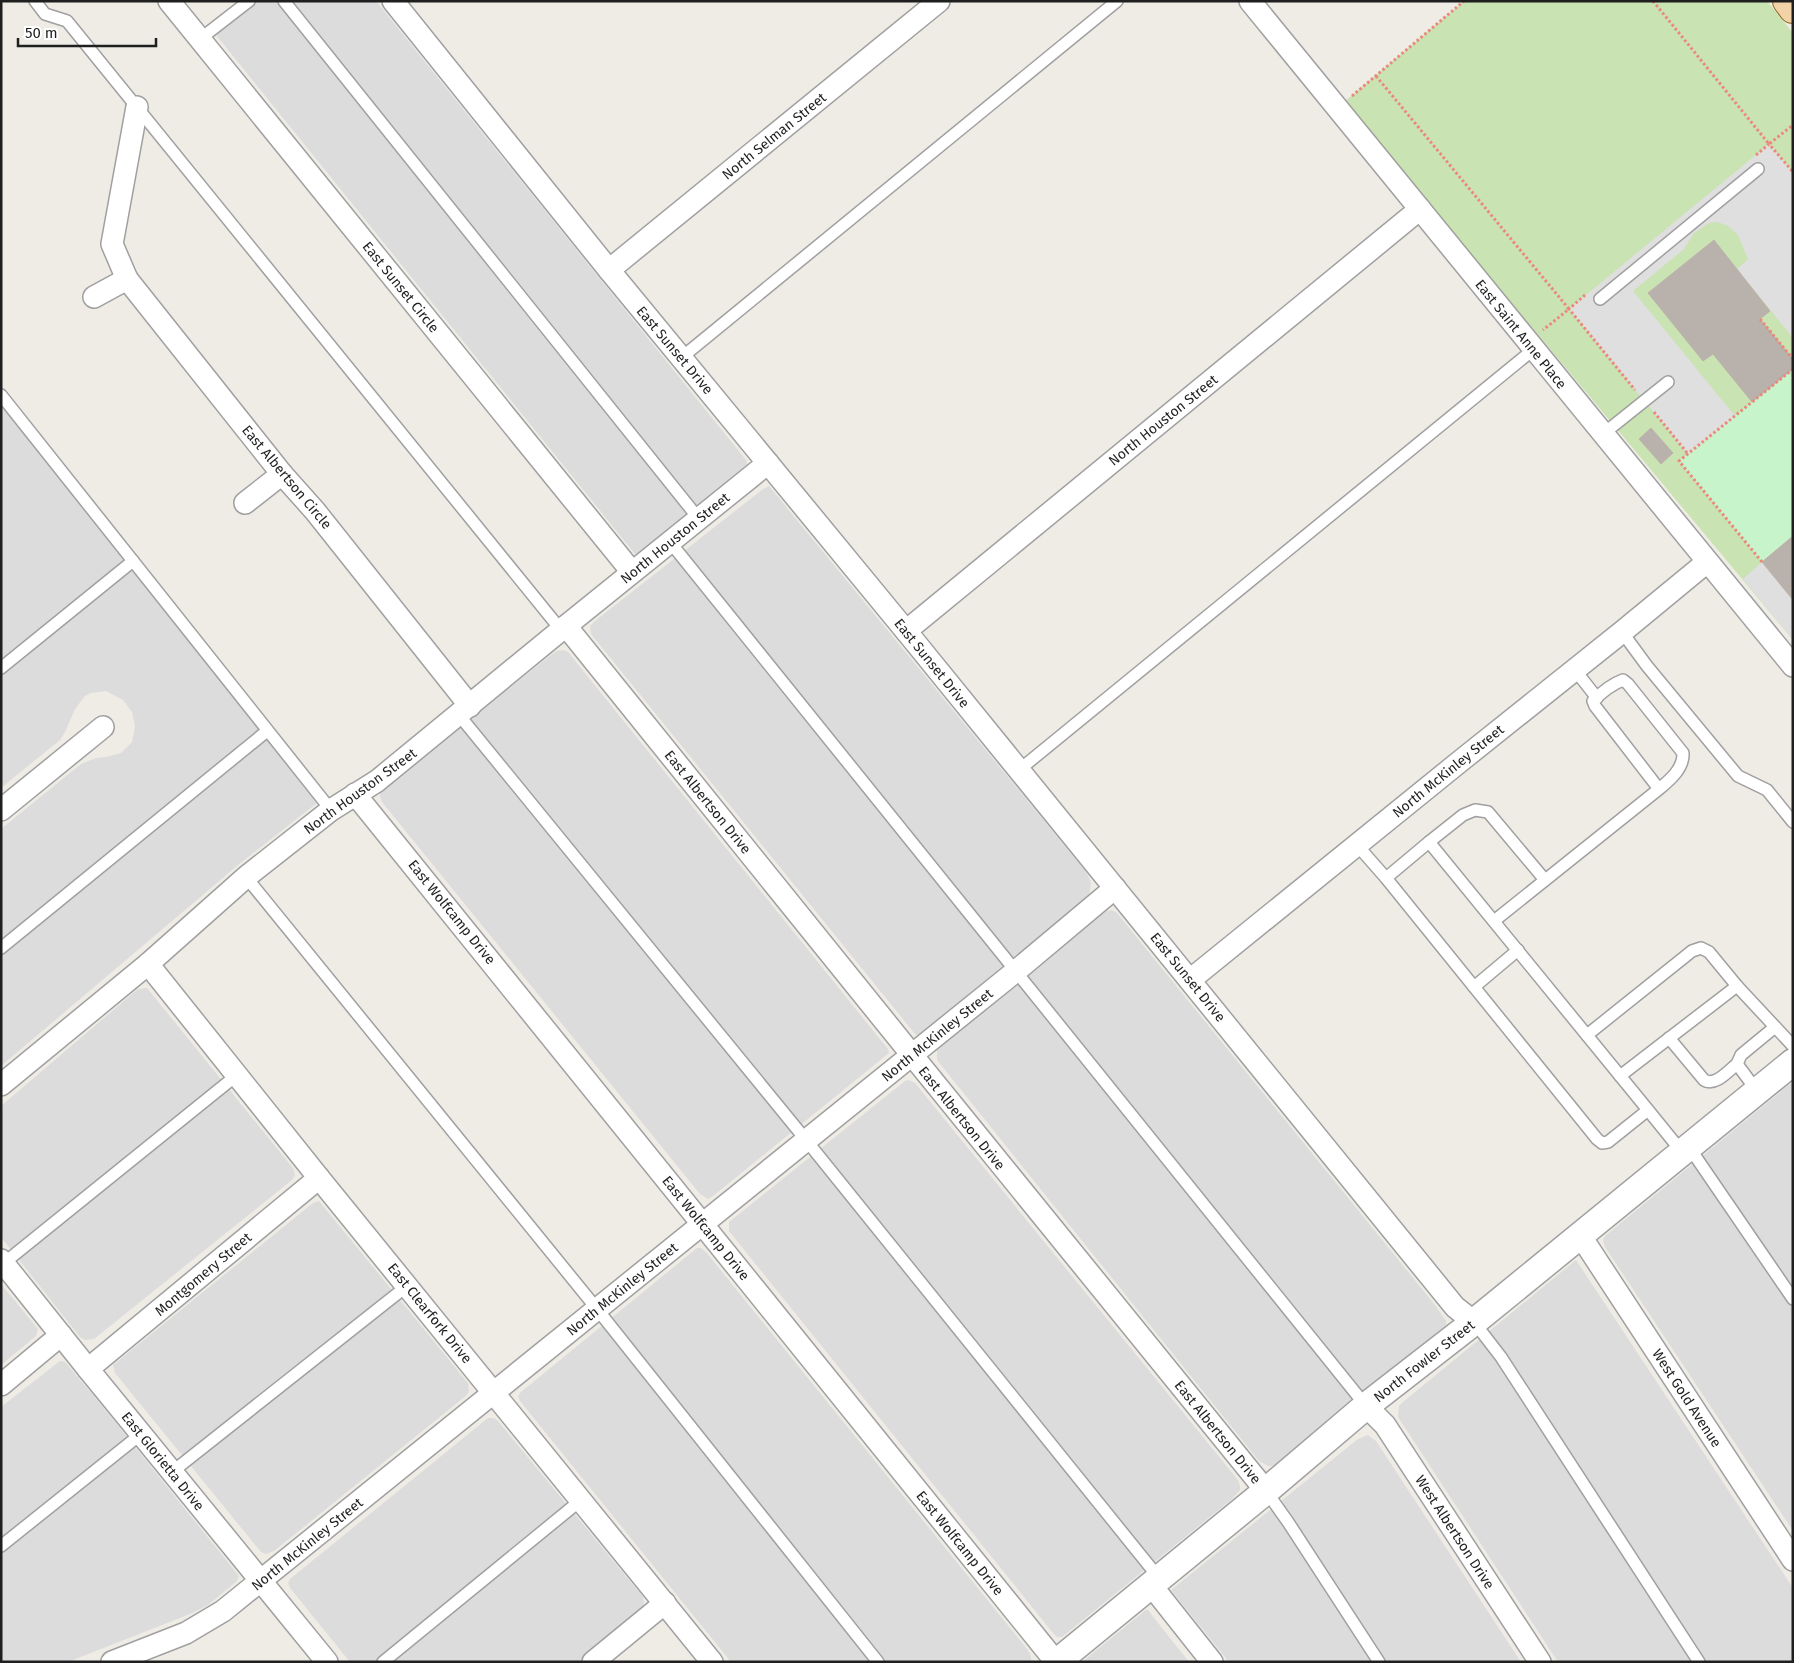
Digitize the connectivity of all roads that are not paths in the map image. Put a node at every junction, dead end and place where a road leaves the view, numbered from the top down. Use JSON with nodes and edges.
{"nodes":[{"id":1,"x":35,"y":1,"type":"edge"},
{"id":2,"x":169,"y":1,"type":"edge"},
{"id":3,"x":248,"y":1,"type":"edge"},
{"id":4,"x":284,"y":1,"type":"edge"},
{"id":5,"x":393,"y":1,"type":"edge"},
{"id":6,"x":939,"y":1,"type":"edge"},
{"id":7,"x":1117,"y":1,"type":"edge"},
{"id":8,"x":1250,"y":1,"type":"edge"},
{"id":9,"x":1787,"y":1,"type":"edge"},
{"id":10,"x":1793,"y":9,"type":"edge"},
{"id":11,"x":200,"y":40,"type":"junction"},
{"id":12,"x":137,"y":107,"type":"junction"},
{"id":13,"x":1758,"y":169,"type":"dead end"},
{"id":14,"x":1420,"y":209,"type":"junction"},
{"id":15,"x":608,"y":270,"type":"junction"},
{"id":16,"x":127,"y":279,"type":"junction"},
{"id":17,"x":94,"y":297,"type":"dead end"},
{"id":18,"x":1600,"y":299,"type":"dead end"},
{"id":19,"x":1536,"y":341,"type":"junction"},
{"id":20,"x":681,"y":358,"type":"junction"},
{"id":21,"x":1668,"y":382,"type":"dead end"},
{"id":22,"x":1,"y":395,"type":"edge"},
{"id":23,"x":1603,"y":434,"type":"junction"},
{"id":24,"x":768,"y":463,"type":"junction"},
{"id":25,"x":282,"y":474,"type":"junction"},
{"id":26,"x":245,"y":503,"type":"dead end"},
{"id":27,"x":699,"y":519,"type":"junction"},
{"id":28,"x":670,"y":542,"type":"junction"},
{"id":29,"x":133,"y":561,"type":"junction"},
{"id":30,"x":1707,"y":562,"type":"junction"},
{"id":31,"x":632,"y":572,"type":"junction"},
{"id":32,"x":564,"y":628,"type":"junction"},
{"id":33,"x":906,"y":631,"type":"junction"},
{"id":34,"x":1622,"y":632,"type":"junction"},
{"id":35,"x":1793,"y":666,"type":"edge"},
{"id":36,"x":1,"y":668,"type":"edge"},
{"id":37,"x":1575,"y":670,"type":"junction"},
{"id":38,"x":1597,"y":698,"type":"junction"},
{"id":39,"x":464,"y":710,"type":"junction"},
{"id":40,"x":103,"y":727,"type":"dead end"},
{"id":41,"x":267,"y":732,"type":"junction"},
{"id":42,"x":1019,"y":770,"type":"junction"},
{"id":43,"x":1659,"y":789,"type":"junction"},
{"id":44,"x":355,"y":794,"type":"junction"},
{"id":45,"x":1,"y":810,"type":"edge"},
{"id":46,"x":331,"y":810,"type":"junction"},
{"id":47,"x":1793,"y":822,"type":"edge"},
{"id":48,"x":1429,"y":842,"type":"junction"},
{"id":49,"x":1357,"y":845,"type":"junction"},
{"id":50,"x":246,"y":877,"type":"junction"},
{"id":51,"x":1386,"y":878,"type":"junction"},
{"id":52,"x":1544,"y":880,"type":"junction"},
{"id":53,"x":1115,"y":888,"type":"junction"},
{"id":54,"x":1494,"y":921,"type":"junction"},
{"id":55,"x":1,"y":948,"type":"edge"},
{"id":56,"x":1518,"y":950,"type":"junction"},
{"id":57,"x":148,"y":964,"type":"junction"},
{"id":58,"x":1016,"y":971,"type":"junction"},
{"id":59,"x":1190,"y":980,"type":"junction"},
{"id":60,"x":1737,"y":986,"type":"junction"},
{"id":61,"x":1474,"y":987,"type":"junction"},
{"id":62,"x":1775,"y":1027,"type":"junction"},
{"id":63,"x":1587,"y":1035,"type":"junction"},
{"id":64,"x":1669,"y":1038,"type":"junction"},
{"id":65,"x":1793,"y":1046,"type":"edge"},
{"id":66,"x":912,"y":1055,"type":"junction"},
{"id":67,"x":1793,"y":1062,"type":"edge"},
{"id":68,"x":1737,"y":1064,"type":"junction"},
{"id":69,"x":237,"y":1075,"type":"junction"},
{"id":70,"x":1620,"y":1076,"type":"junction"},
{"id":71,"x":1,"y":1084,"type":"edge"},
{"id":72,"x":1757,"y":1091,"type":"junction"},
{"id":73,"x":1648,"y":1110,"type":"junction"},
{"id":74,"x":806,"y":1140,"type":"junction"},
{"id":75,"x":1685,"y":1149,"type":"junction"},
{"id":76,"x":319,"y":1178,"type":"junction"},
{"id":77,"x":704,"y":1224,"type":"junction"},
{"id":78,"x":1580,"y":1235,"type":"junction"},
{"id":79,"x":3,"y":1262,"type":"edge"},
{"id":80,"x":407,"y":1286,"type":"junction"},
{"id":81,"x":1793,"y":1298,"type":"edge"},
{"id":82,"x":597,"y":1309,"type":"junction"},
{"id":83,"x":1474,"y":1322,"type":"junction"},
{"id":84,"x":61,"y":1335,"type":"junction"},
{"id":85,"x":88,"y":1369,"type":"junction"},
{"id":86,"x":1,"y":1385,"type":"edge"},
{"id":87,"x":494,"y":1392,"type":"junction"},
{"id":88,"x":1366,"y":1406,"type":"junction"},
{"id":89,"x":140,"y":1434,"type":"junction"},
{"id":90,"x":172,"y":1472,"type":"junction"},
{"id":91,"x":1266,"y":1491,"type":"junction"},
{"id":92,"x":581,"y":1500,"type":"junction"},
{"id":93,"x":1,"y":1546,"type":"edge"},
{"id":94,"x":1793,"y":1560,"type":"edge"},
{"id":95,"x":262,"y":1581,"type":"junction"},
{"id":96,"x":1155,"y":1582,"type":"junction"},
{"id":97,"x":665,"y":1603,"type":"junction"},
{"id":98,"x":112,"y":1662,"type":"edge"},
{"id":99,"x":327,"y":1662,"type":"edge"},
{"id":100,"x":383,"y":1662,"type":"edge"},
{"id":101,"x":593,"y":1662,"type":"edge"},
{"id":102,"x":712,"y":1662,"type":"edge"},
{"id":103,"x":878,"y":1662,"type":"edge"},
{"id":104,"x":1057,"y":1662,"type":"edge"},
{"id":105,"x":1212,"y":1662,"type":"edge"},
{"id":106,"x":1379,"y":1662,"type":"edge"},
{"id":107,"x":1540,"y":1662,"type":"edge"},
{"id":108,"x":1700,"y":1662,"type":"edge"}],
"edges":[{"from":1,"to":12,"type":"lane"},
{"from":2,"to":11,"type":"street","name":"East Sunset Circle"},
{"from":3,"to":11,"type":"lane"},
{"from":4,"to":27,"type":"lane"},
{"from":5,"to":15,"type":"street","name":"East Sunset Drive"},
{"from":6,"to":15,"type":"street","name":"North Selman Street"},
{"from":7,"to":20,"type":"lane"},
{"from":8,"to":14,"type":"street","name":"East Saint Anne Place"},
{"from":9,"to":10,"type":"main road"},
{"from":11,"to":31,"type":"street","name":"East Sunset Circle"},
{"from":12,"to":16,"type":"street","name":"East Albertson Circle"},
{"from":12,"to":32,"type":"lane"},
{"from":13,"to":18,"type":"lane"},
{"from":14,"to":19,"type":"street","name":"East Saint Anne Place"},
{"from":14,"to":33,"type":"street","name":"North Houston Street"},
{"from":15,"to":20,"type":"street","name":"East Sunset Drive"},
{"from":16,"to":17,"type":"street"},
{"from":16,"to":25,"type":"street","name":"East Albertson Circle"},
{"from":19,"to":23,"type":"street","name":"East Saint Anne Place"},
{"from":19,"to":42,"type":"lane"},
{"from":20,"to":24,"type":"street","name":"East Sunset Drive"},
{"from":21,"to":23,"type":"lane"},
{"from":22,"to":29,"type":"lane"},
{"from":23,"to":30,"type":"street","name":"East Saint Anne Place"},
{"from":24,"to":27,"type":"street","name":"North Houston Street"},
{"from":24,"to":33,"type":"street","name":"East Sunset Drive"},
{"from":25,"to":26,"type":"street"},
{"from":25,"to":39,"type":"street","name":"East Albertson Circle"},
{"from":27,"to":28,"type":"street","name":"North Houston Street"},
{"from":28,"to":31,"type":"street","name":"North Houston Street"},
{"from":28,"to":58,"type":"lane"},
{"from":29,"to":36,"type":"lane"},
{"from":29,"to":41,"type":"lane"},
{"from":30,"to":34,"type":"street","name":"North McKinley Street"},
{"from":30,"to":35,"type":"street","name":"East Saint Anne Place"},
{"from":31,"to":32,"type":"street","name":"North Houston Street"},
{"from":32,"to":39,"type":"street","name":"North Houston Street"},
{"from":32,"to":66,"type":"street","name":"East Albertson Drive"},
{"from":33,"to":42,"type":"street","name":"East Sunset Drive"},
{"from":34,"to":37,"type":"street","name":"North McKinley Street"},
{"from":34,"to":47,"type":"lane"},
{"from":37,"to":38,"type":"lane"},
{"from":37,"to":49,"type":"street","name":"North McKinley Street"},
{"from":38,"to":43,"type":"lane"},
{"from":38,"to":43,"type":"lane"},
{"from":39,"to":44,"type":"street","name":"North Houston Street"},
{"from":39,"to":74,"type":"lane"},
{"from":40,"to":45,"type":"street"},
{"from":41,"to":46,"type":"lane"},
{"from":41,"to":55,"type":"lane"},
{"from":42,"to":53,"type":"street","name":"East Sunset Drive"},
{"from":43,"to":52,"type":"lane"},
{"from":44,"to":46,"type":"street","name":"North Houston Street"},
{"from":44,"to":77,"type":"street","name":"East Wolfcamp Drive"},
{"from":46,"to":50,"type":"street","name":"North Houston Street"},
{"from":48,"to":51,"type":"lane"},
{"from":48,"to":52,"type":"lane"},
{"from":48,"to":54,"type":"lane"},
{"from":49,"to":51,"type":"lane"},
{"from":49,"to":59,"type":"street","name":"North McKinley Street"},
{"from":50,"to":57,"type":"street","name":"North Houston Street"},
{"from":50,"to":82,"type":"lane"},
{"from":51,"to":61,"type":"lane"},
{"from":52,"to":54,"type":"lane"},
{"from":53,"to":58,"type":"street","name":"North McKinley Street"},
{"from":53,"to":59,"type":"street","name":"East Sunset Drive"},
{"from":54,"to":56,"type":"lane"},
{"from":56,"to":61,"type":"lane"},
{"from":56,"to":63,"type":"lane"},
{"from":57,"to":69,"type":"street","name":"East Clearfork Drive"},
{"from":57,"to":71,"type":"street","name":"North Houston Street"},
{"from":58,"to":66,"type":"street","name":"North McKinley Street"},
{"from":58,"to":88,"type":"lane"},
{"from":59,"to":83,"type":"street","name":"East Sunset Drive"},
{"from":60,"to":62,"type":"lane"},
{"from":60,"to":63,"type":"lane"},
{"from":60,"to":64,"type":"lane"},
{"from":61,"to":73,"type":"lane"},
{"from":62,"to":65,"type":"lane"},
{"from":62,"to":68,"type":"lane"},
{"from":63,"to":70,"type":"lane"},
{"from":64,"to":68,"type":"lane"},
{"from":64,"to":70,"type":"lane"},
{"from":66,"to":74,"type":"street","name":"North McKinley Street"},
{"from":66,"to":91,"type":"street","name":"East Albertson Drive"},
{"from":67,"to":72,"type":"street","name":"North Fowler Street"},
{"from":68,"to":72,"type":"lane"},
{"from":69,"to":76,"type":"street","name":"East Clearfork Drive"},
{"from":69,"to":79,"type":"lane"},
{"from":70,"to":73,"type":"lane"},
{"from":72,"to":75,"type":"street","name":"North Fowler Street"},
{"from":73,"to":75,"type":"lane"},
{"from":74,"to":77,"type":"street","name":"North McKinley Street"},
{"from":74,"to":96,"type":"lane"},
{"from":75,"to":78,"type":"street","name":"North Fowler Street"},
{"from":75,"to":81,"type":"lane"},
{"from":76,"to":80,"type":"street","name":"East Clearfork Drive"},
{"from":76,"to":85,"type":"street","name":"Montgomery Street"},
{"from":77,"to":82,"type":"street","name":"North McKinley Street"},
{"from":77,"to":104,"type":"street","name":"East Wolfcamp Drive"},
{"from":78,"to":83,"type":"street","name":"North Fowler Street"},
{"from":78,"to":94,"type":"street","name":"West Gold Avenue"},
{"from":79,"to":84,"type":"street","name":"East Glorietta Drive"},
{"from":80,"to":87,"type":"street","name":"East Clearfork Drive"},
{"from":80,"to":90,"type":"lane"},
{"from":82,"to":87,"type":"street","name":"North McKinley Street"},
{"from":82,"to":103,"type":"lane"},
{"from":83,"to":88,"type":"street","name":"North Fowler Street"},
{"from":83,"to":108,"type":"lane"},
{"from":84,"to":85,"type":"street","name":"East Glorietta Drive"},
{"from":84,"to":86,"type":"street"},
{"from":85,"to":89,"type":"street","name":"East Glorietta Drive"},
{"from":87,"to":92,"type":"street","name":"East Clearfork Drive"},
{"from":87,"to":95,"type":"street","name":"North McKinley Street"},
{"from":88,"to":91,"type":"street","name":"North Fowler Street"},
{"from":88,"to":107,"type":"street","name":"West Albertson Drive"},
{"from":89,"to":90,"type":"street","name":"East Glorietta Drive"},
{"from":89,"to":93,"type":"lane"},
{"from":90,"to":95,"type":"street","name":"East Glorietta Drive"},
{"from":91,"to":96,"type":"street","name":"North Fowler Street"},
{"from":91,"to":106,"type":"lane"},
{"from":92,"to":97,"type":"street","name":"East Clearfork Drive"},
{"from":92,"to":100,"type":"lane"},
{"from":95,"to":98,"type":"street","name":"North McKinley Street"},
{"from":95,"to":99,"type":"street","name":"East Glorietta Drive"},
{"from":96,"to":104,"type":"street","name":"North Fowler Street"},
{"from":96,"to":105,"type":"street"},
{"from":97,"to":101,"type":"street"},
{"from":97,"to":102,"type":"street","name":"East Clearfork Drive"}]}
